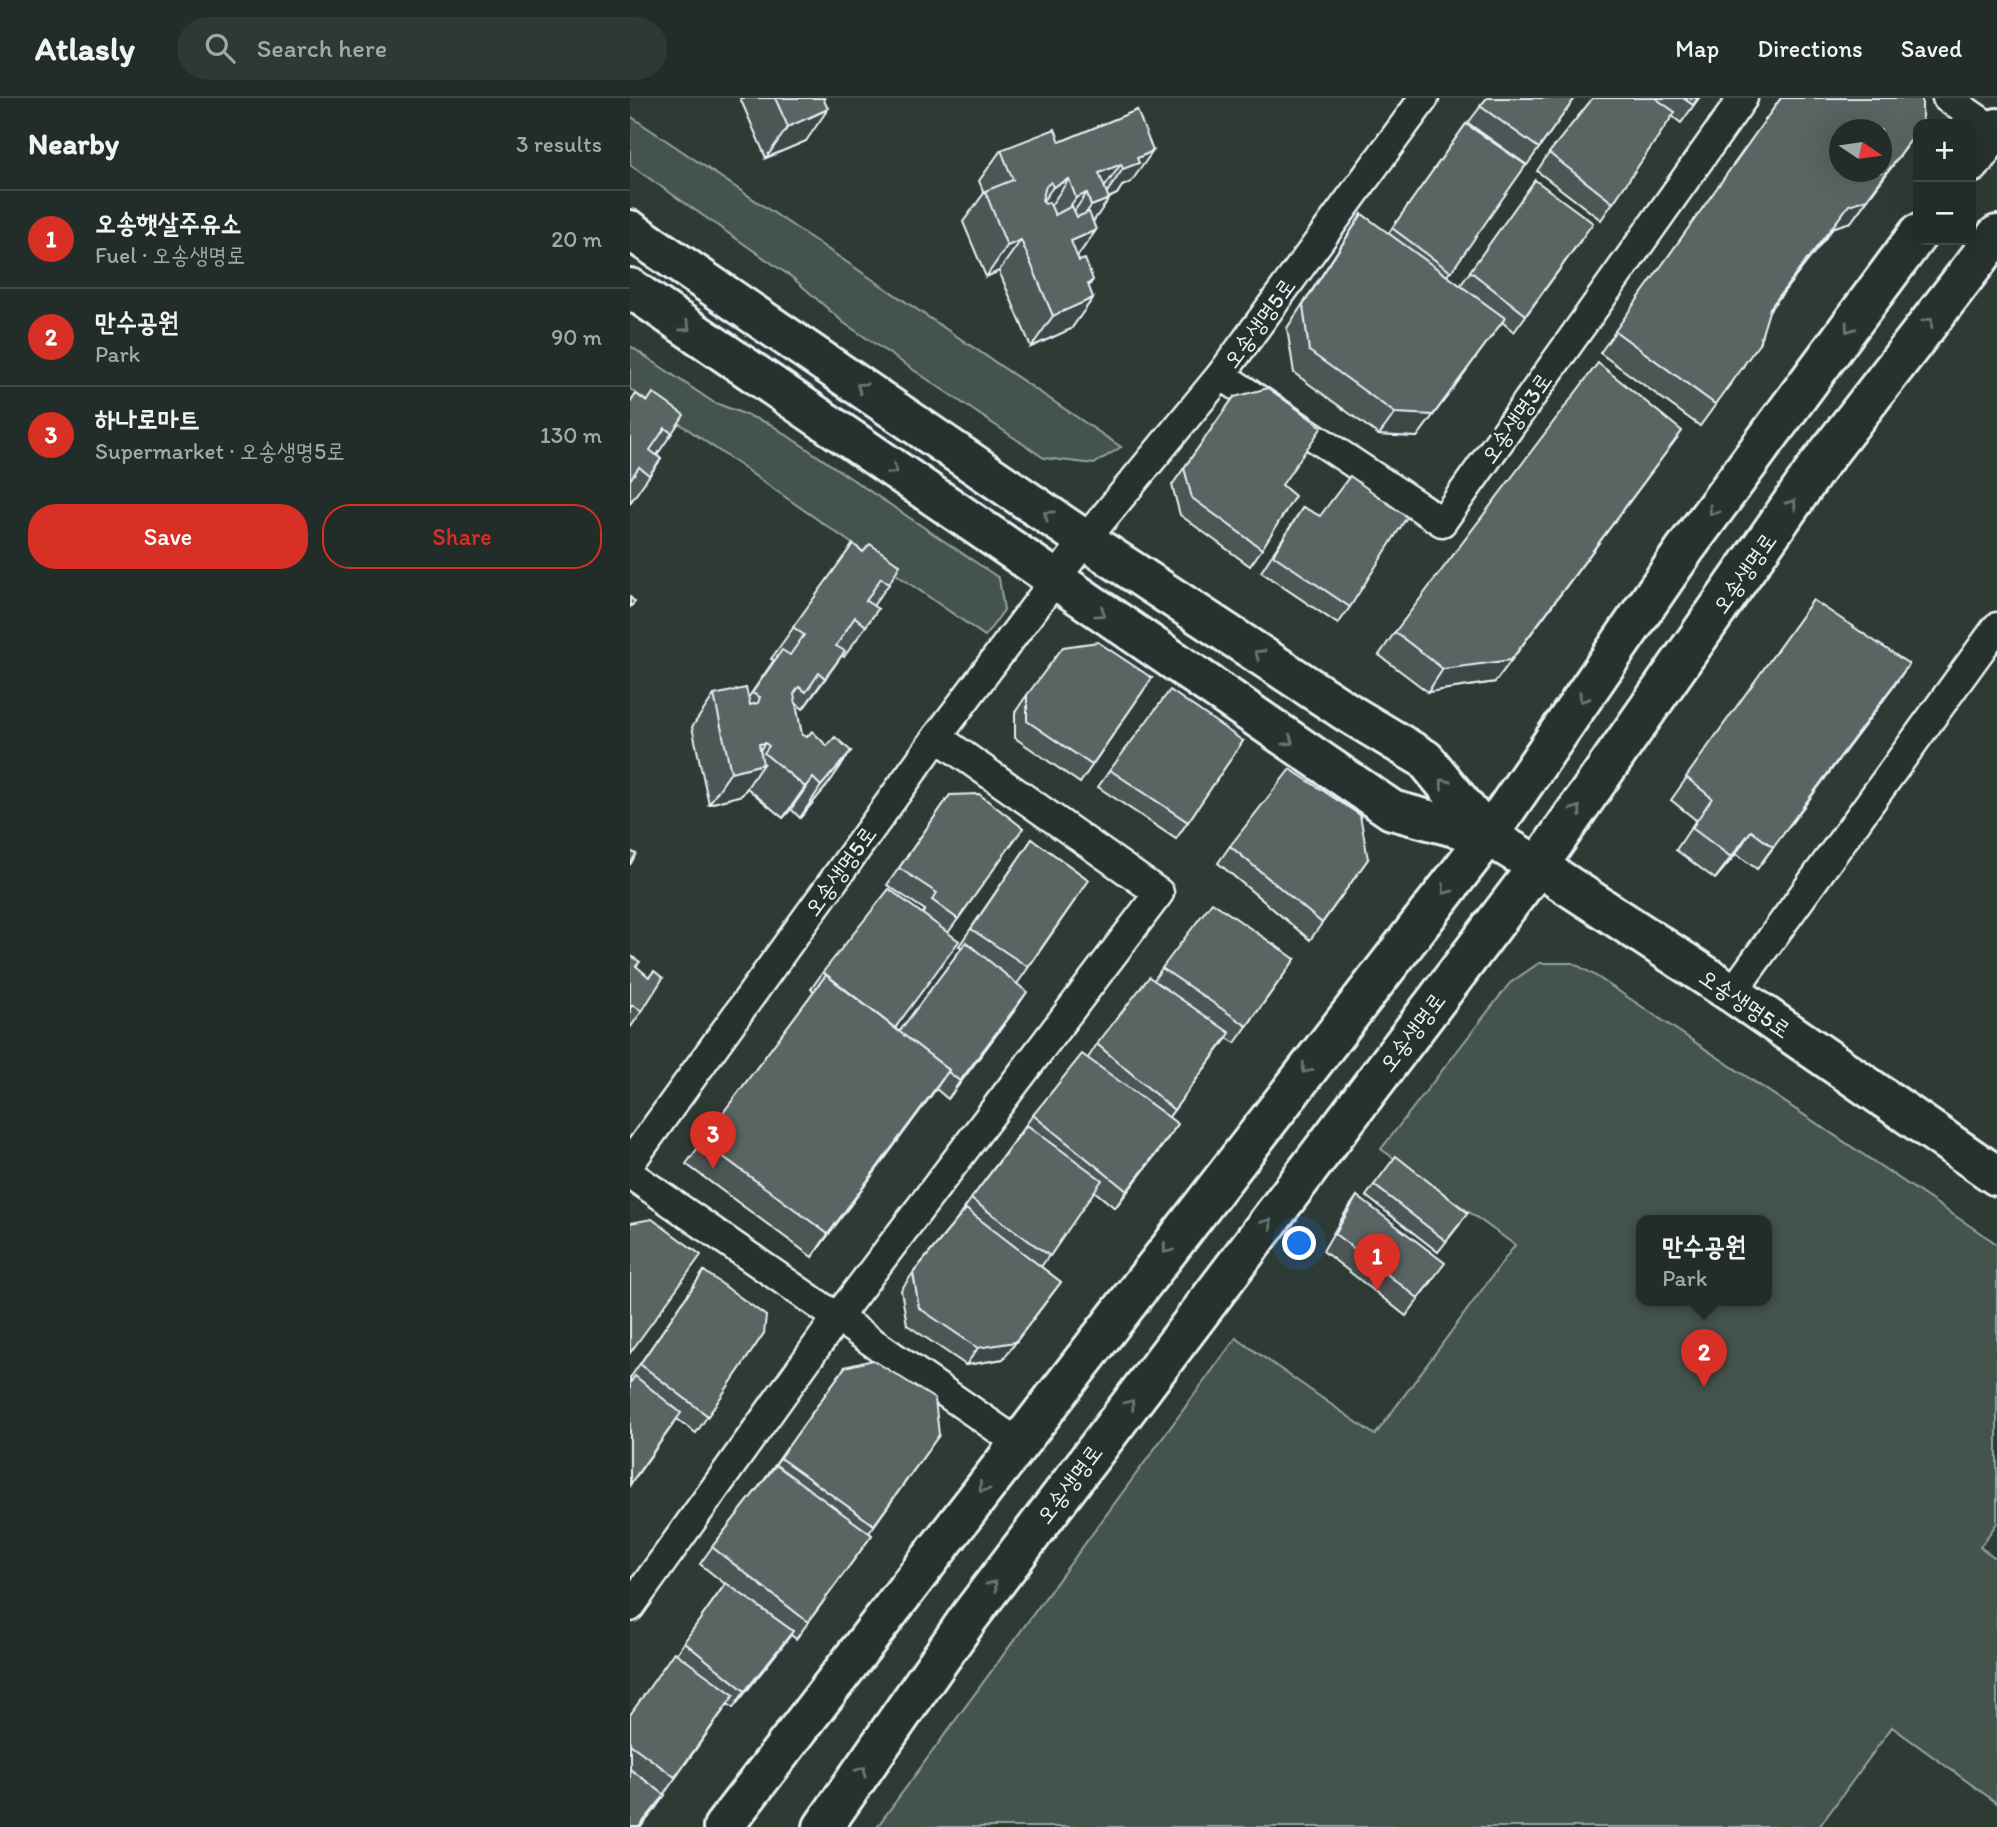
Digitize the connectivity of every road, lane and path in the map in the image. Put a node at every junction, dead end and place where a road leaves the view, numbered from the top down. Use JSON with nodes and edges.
{"nodes":[{"id":1,"x":1424,"y":98,"type":"edge"},
{"id":2,"x":1743,"y":98,"type":"edge"},
{"id":3,"x":1947,"y":98,"type":"edge"},
{"id":4,"x":1996,"y":129,"type":"edge"},
{"id":5,"x":1976,"y":156,"type":"edge"},
{"id":6,"x":630,"y":230,"type":"edge"},
{"id":7,"x":1997,"y":235,"type":"edge"},
{"id":8,"x":1913,"y":241,"type":"edge"},
{"id":9,"x":630,"y":288,"type":"edge"},
{"id":10,"x":1221,"y":375,"type":"junction"},
{"id":11,"x":1085,"y":540,"type":"junction"},
{"id":12,"x":1054,"y":581,"type":"junction"},
{"id":13,"x":1997,"y":627,"type":"edge"},
{"id":14,"x":937,"y":737,"type":"junction"},
{"id":15,"x":1488,"y":836,"type":"junction"},
{"id":16,"x":1538,"y":866,"type":"junction"},
{"id":17,"x":1732,"y":993,"type":"junction"},
{"id":18,"x":630,"y":1163,"type":"edge"},
{"id":19,"x":630,"y":1174,"type":"edge"},
{"id":20,"x":1997,"y":1176,"type":"edge"},
{"id":21,"x":836,"y":1319,"type":"junction"},
{"id":22,"x":1018,"y":1443,"type":"junction"},
{"id":23,"x":630,"y":1607,"type":"edge"},
{"id":24,"x":723,"y":1827,"type":"edge"},
{"id":25,"x":822,"y":1827,"type":"edge"}],
"edges":[{"from":1,"to":10,"type":"street","name":"오송생명5로"},
{"from":2,"to":10,"type":"street","name":"오송생명3로"},
{"from":3,"to":4,"type":"street"},
{"from":4,"to":5,"type":"street"},
{"from":11,"to":6,"type":"street","name":"오송생명5로","one_way":true},
{"from":16,"to":7,"type":"street","name":"오송생명로","one_way":true},
{"from":8,"to":15,"type":"street","one_way":true},
{"from":9,"to":12,"type":"street","name":"오송생명5로","one_way":true},
{"from":10,"to":11,"type":"street","name":"오송생명5로"},
{"from":11,"to":12,"type":"street","name":"오송생명5로"},
{"from":15,"to":11,"type":"street","name":"오송생명5로","one_way":true},
{"from":12,"to":14,"type":"street","name":"오송생명5로"},
{"from":12,"to":15,"type":"street","name":"오송생명5로","one_way":true},
{"from":13,"to":17,"type":"street"},
{"from":14,"to":18,"type":"street","name":"오송생명5로"},
{"from":14,"to":21,"type":"street"},
{"from":15,"to":16,"type":"street","name":"오송생명5로"},
{"from":15,"to":22,"type":"street","one_way":true},
{"from":16,"to":17,"type":"street","name":"오송생명5로"},
{"from":25,"to":16,"type":"street","name":"오송생명로","one_way":true},
{"from":17,"to":20,"type":"street","name":"오송생명5로"},
{"from":19,"to":21,"type":"street"},
{"from":21,"to":22,"type":"street"},
{"from":21,"to":23,"type":"street"},
{"from":22,"to":24,"type":"street","one_way":true}]}
